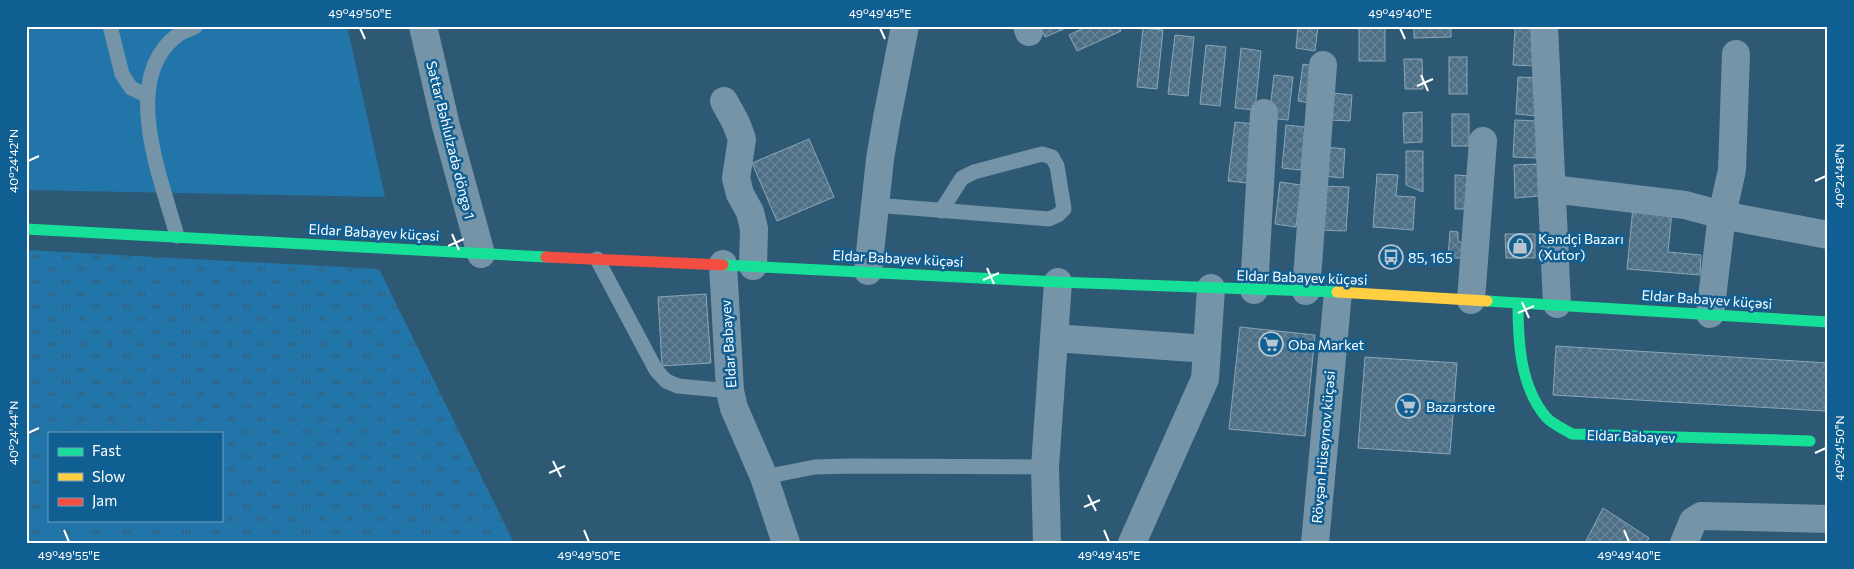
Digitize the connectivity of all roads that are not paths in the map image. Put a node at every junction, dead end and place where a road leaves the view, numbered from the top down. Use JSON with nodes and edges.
{"nodes":[{"id":1,"x":110,"y":26,"type":"edge"},
{"id":2,"x":196,"y":26,"type":"edge"},
{"id":3,"x":423,"y":26,"type":"edge"},
{"id":4,"x":906,"y":26,"type":"edge"},
{"id":5,"x":1544,"y":26,"type":"edge"},
{"id":6,"x":1736,"y":54,"type":"dead end"},
{"id":7,"x":1323,"y":65,"type":"dead end"},
{"id":8,"x":148,"y":96,"type":"junction"},
{"id":9,"x":724,"y":101,"type":"dead end"},
{"id":10,"x":1264,"y":113,"type":"dead end"},
{"id":11,"x":1483,"y":141,"type":"dead end"},
{"id":12,"x":1552,"y":188,"type":"junction"},
{"id":13,"x":875,"y":205,"type":"junction"},
{"id":14,"x":941,"y":211,"type":"junction"},
{"id":15,"x":1722,"y":215,"type":"junction"},
{"id":16,"x":26,"y":229,"type":"edge"},
{"id":17,"x":1828,"y":235,"type":"edge"},
{"id":18,"x":177,"y":236,"type":"junction"},
{"id":19,"x":481,"y":254,"type":"junction"},
{"id":20,"x":597,"y":259,"type":"junction"},
{"id":21,"x":723,"y":264,"type":"junction"},
{"id":22,"x":753,"y":266,"type":"junction"},
{"id":23,"x":868,"y":271,"type":"junction"},
{"id":24,"x":1058,"y":282,"type":"junction"},
{"id":25,"x":1211,"y":288,"type":"junction"},
{"id":26,"x":1254,"y":290,"type":"junction"},
{"id":27,"x":1306,"y":291,"type":"junction"},
{"id":28,"x":1338,"y":292,"type":"junction"},
{"id":29,"x":1471,"y":300,"type":"junction"},
{"id":30,"x":1518,"y":303,"type":"junction"},
{"id":31,"x":1557,"y":304,"type":"junction"},
{"id":32,"x":1710,"y":314,"type":"junction"},
{"id":33,"x":1828,"y":322,"type":"edge"},
{"id":34,"x":1054,"y":338,"type":"junction"},
{"id":35,"x":1207,"y":349,"type":"junction"},
{"id":36,"x":730,"y":391,"type":"junction"},
{"id":37,"x":1810,"y":441,"type":"dead end"},
{"id":38,"x":1045,"y":467,"type":"junction"},
{"id":39,"x":764,"y":477,"type":"junction"},
{"id":40,"x":1828,"y":519,"type":"edge"},
{"id":41,"x":786,"y":543,"type":"edge"},
{"id":42,"x":1047,"y":543,"type":"edge"},
{"id":43,"x":1132,"y":543,"type":"edge"},
{"id":44,"x":1315,"y":543,"type":"edge"},
{"id":45,"x":1684,"y":543,"type":"edge"}],
"edges":[{"from":1,"to":8,"type":"lane"},
{"from":2,"to":8,"type":"lane"},
{"from":3,"to":19,"type":"street","name":"Səttar Bəhlulzadə döngə 1"},
{"from":4,"to":13,"type":"street"},
{"from":5,"to":12,"type":"street"},
{"from":6,"to":15,"type":"street"},
{"from":7,"to":27,"type":"street"},
{"from":8,"to":18,"type":"lane"},
{"from":9,"to":22,"type":"street"},
{"from":10,"to":26,"type":"street"},
{"from":11,"to":29,"type":"street"},
{"from":12,"to":15,"type":"street"},
{"from":12,"to":31,"type":"street"},
{"from":13,"to":14,"type":"lane"},
{"from":13,"to":23,"type":"street"},
{"from":14,"to":14,"type":"lane"},
{"from":15,"to":17,"type":"street"},
{"from":15,"to":32,"type":"street"},
{"from":16,"to":18,"type":"street","name":"Eldar Babayev küçəsi"},
{"from":18,"to":19,"type":"street","name":"Eldar Babayev küçəsi"},
{"from":19,"to":20,"type":"street","name":"Eldar Babayev küçəsi"},
{"from":20,"to":21,"type":"street","name":"Eldar Babayev küçəsi"},
{"from":20,"to":36,"type":"lane"},
{"from":21,"to":22,"type":"street","name":"Eldar Babayev küçəsi"},
{"from":21,"to":36,"type":"street","name":"Eldar Babayev"},
{"from":22,"to":23,"type":"street","name":"Eldar Babayev küçəsi"},
{"from":23,"to":24,"type":"street","name":"Eldar Babayev küçəsi"},
{"from":24,"to":25,"type":"street","name":"Eldar Babayev küçəsi"},
{"from":24,"to":34,"type":"street"},
{"from":25,"to":26,"type":"street","name":"Eldar Babayev küçəsi"},
{"from":25,"to":35,"type":"street"},
{"from":26,"to":27,"type":"street","name":"Eldar Babayev küçəsi"},
{"from":27,"to":28,"type":"street","name":"Eldar Babayev küçəsi"},
{"from":28,"to":29,"type":"street","name":"Eldar Babayev küçəsi"},
{"from":28,"to":44,"type":"street","name":"Rövşən Hüseynov küçəsi"},
{"from":29,"to":30,"type":"street","name":"Eldar Babayev küçəsi"},
{"from":30,"to":31,"type":"street","name":"Eldar Babayev küçəsi"},
{"from":30,"to":37,"type":"street","name":"Eldar Babayev"},
{"from":31,"to":32,"type":"street","name":"Eldar Babayev küçəsi"},
{"from":32,"to":33,"type":"street","name":"Eldar Babayev küçəsi"},
{"from":34,"to":35,"type":"street"},
{"from":34,"to":38,"type":"street"},
{"from":35,"to":43,"type":"street"},
{"from":36,"to":39,"type":"street","name":"Eldar Babayev"},
{"from":38,"to":39,"type":"lane"},
{"from":38,"to":42,"type":"street"},
{"from":39,"to":41,"type":"street","name":"Eldar Babayev"},
{"from":40,"to":45,"type":"street"}]}
